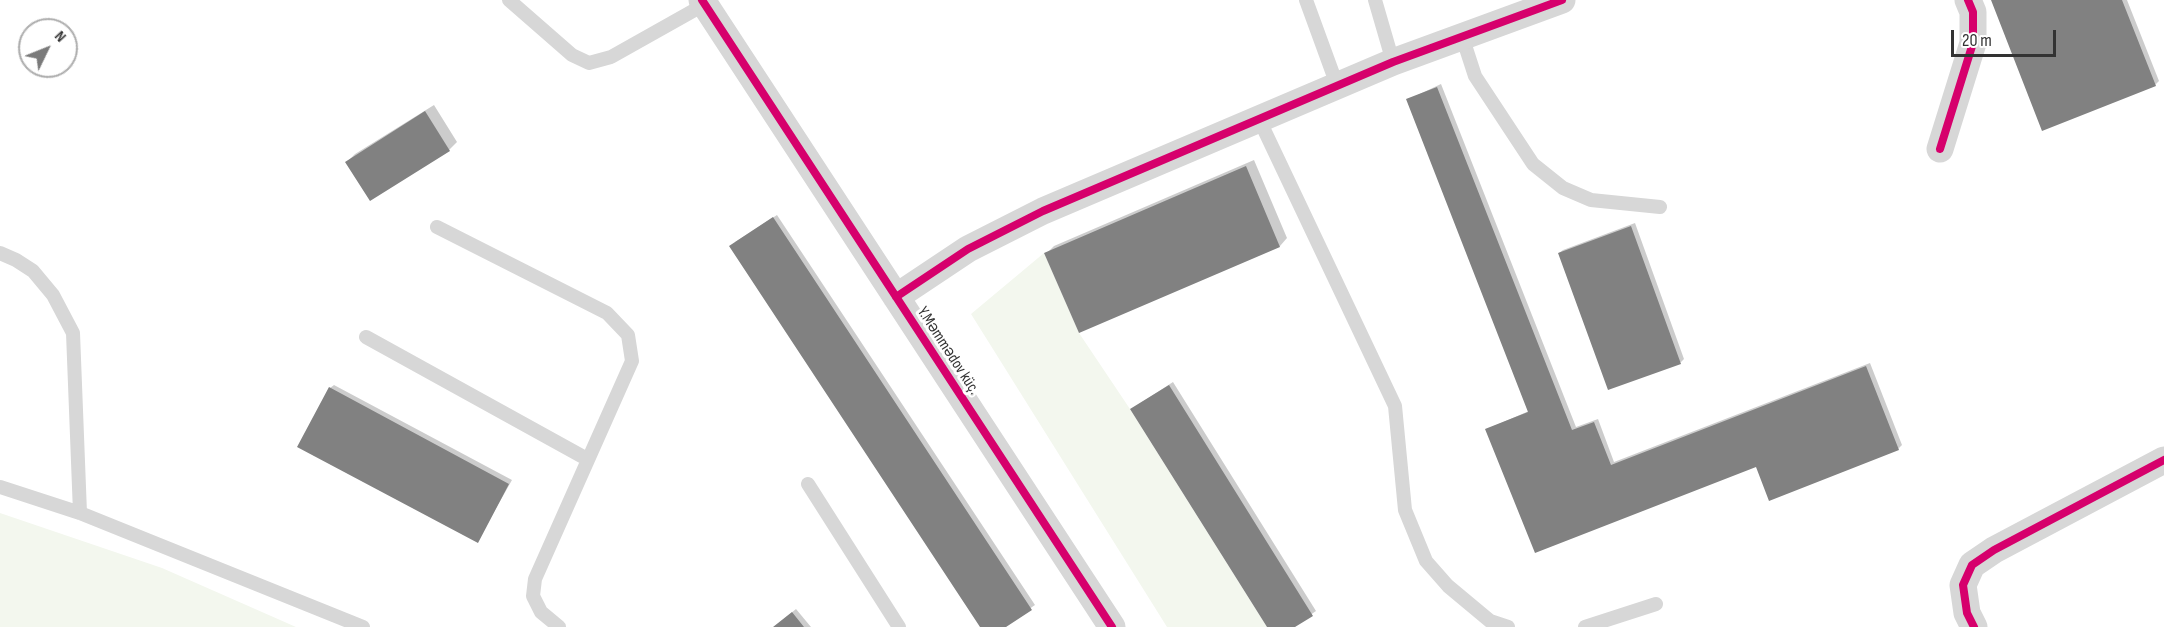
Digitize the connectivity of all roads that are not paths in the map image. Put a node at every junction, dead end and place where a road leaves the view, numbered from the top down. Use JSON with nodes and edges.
{"nodes":[{"id":1,"x":509,"y":0,"type":"edge"},
{"id":2,"x":1306,"y":0,"type":"edge"},
{"id":3,"x":1375,"y":0,"type":"edge"},
{"id":4,"x":1562,"y":0,"type":"edge"},
{"id":5,"x":1968,"y":0,"type":"edge"},
{"id":6,"x":706,"y":1,"type":"edge"},
{"id":7,"x":1462,"y":36,"type":"junction"},
{"id":8,"x":1393,"y":62,"type":"junction"},
{"id":9,"x":1337,"y":85,"type":"junction"},
{"id":10,"x":1259,"y":119,"type":"junction"},
{"id":11,"x":1940,"y":149,"type":"dead end"},
{"id":12,"x":1660,"y":207,"type":"dead end"},
{"id":13,"x":437,"y":227,"type":"dead end"},
{"id":14,"x":0,"y":253,"type":"edge"},
{"id":15,"x":896,"y":297,"type":"junction"},
{"id":16,"x":366,"y":338,"type":"dead end"},
{"id":17,"x":587,"y":459,"type":"junction"},
{"id":18,"x":2164,"y":460,"type":"edge"},
{"id":19,"x":808,"y":484,"type":"dead end"},
{"id":20,"x":0,"y":487,"type":"edge"},
{"id":21,"x":80,"y":513,"type":"junction"},
{"id":22,"x":1656,"y":604,"type":"dead end"},
{"id":23,"x":1104,"y":625,"type":"edge"},
{"id":24,"x":363,"y":627,"type":"edge"},
{"id":25,"x":559,"y":627,"type":"edge"},
{"id":26,"x":899,"y":627,"type":"edge"},
{"id":27,"x":1508,"y":627,"type":"edge"},
{"id":28,"x":1585,"y":627,"type":"edge"},
{"id":29,"x":1974,"y":627,"type":"edge"}],
"edges":[{"from":1,"to":6,"type":"lane"},
{"from":2,"to":9,"type":"lane"},
{"from":3,"to":8,"type":"lane"},
{"from":4,"to":7,"type":"street"},
{"from":5,"to":11,"type":"street"},
{"from":6,"to":15,"type":"street","name":"Y.Məmmədov küç."},
{"from":7,"to":8,"type":"street"},
{"from":7,"to":12,"type":"lane"},
{"from":8,"to":9,"type":"street"},
{"from":9,"to":10,"type":"street"},
{"from":10,"to":15,"type":"street"},
{"from":10,"to":27,"type":"lane"},
{"from":13,"to":17,"type":"lane"},
{"from":14,"to":21,"type":"lane"},
{"from":15,"to":23,"type":"street","name":"Y.Məmmədov küç."},
{"from":16,"to":17,"type":"lane"},
{"from":17,"to":25,"type":"lane"},
{"from":18,"to":29,"type":"street"},
{"from":19,"to":26,"type":"lane"},
{"from":20,"to":21,"type":"lane"},
{"from":21,"to":24,"type":"lane"},
{"from":22,"to":28,"type":"lane"}]}
